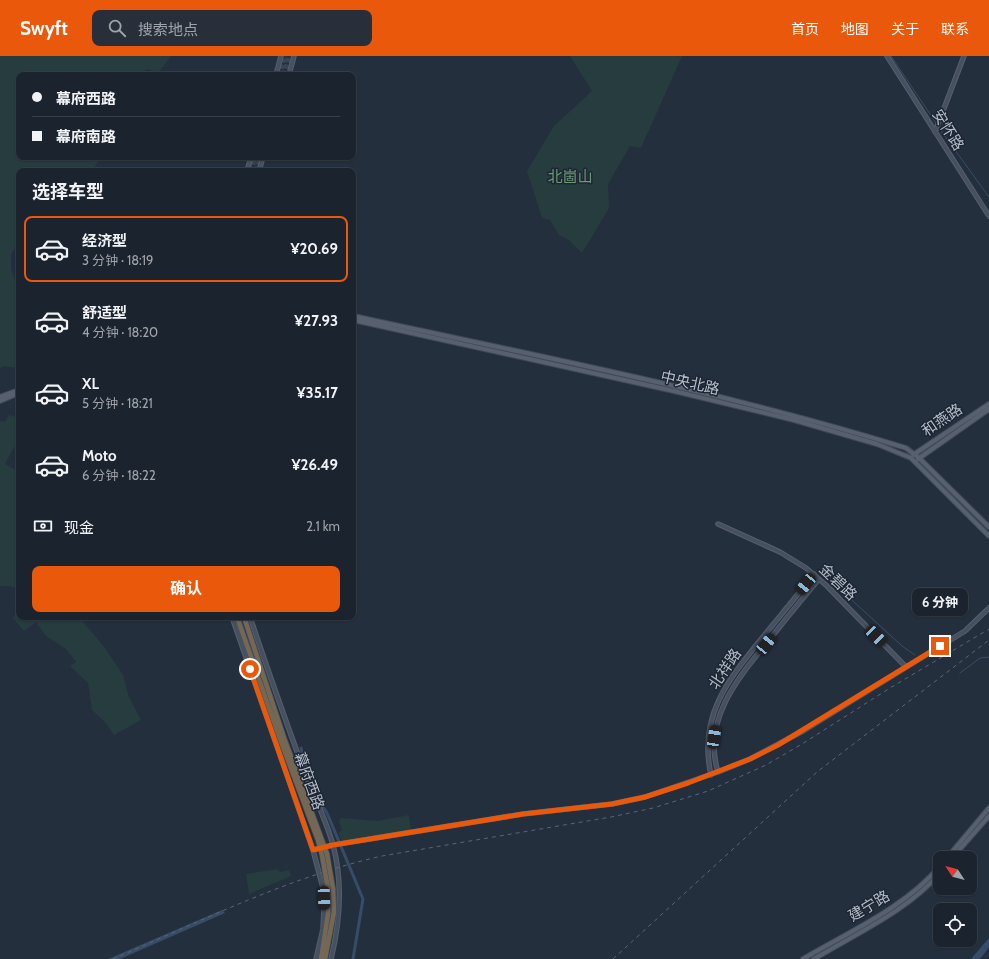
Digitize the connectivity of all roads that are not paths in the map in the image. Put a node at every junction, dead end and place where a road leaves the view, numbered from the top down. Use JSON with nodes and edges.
{"nodes":[{"id":1,"x":281,"y":56,"type":"edge"},
{"id":2,"x":294,"y":56,"type":"edge"},
{"id":3,"x":887,"y":56,"type":"edge"},
{"id":4,"x":964,"y":56,"type":"edge"},
{"id":5,"x":277,"y":72,"type":"edge"},
{"id":6,"x":290,"y":72,"type":"edge"},
{"id":7,"x":935,"y":132,"type":"junction"},
{"id":8,"x":989,"y":216,"type":"edge"},
{"id":9,"x":356,"y":317,"type":"edge"},
{"id":10,"x":356,"y":321,"type":"edge"},
{"id":11,"x":16,"y":391,"type":"edge"},
{"id":12,"x":16,"y":394,"type":"edge"},
{"id":13,"x":0,"y":397,"type":"edge"},
{"id":14,"x":0,"y":401,"type":"edge"},
{"id":15,"x":989,"y":404,"type":"edge"},
{"id":16,"x":989,"y":409,"type":"edge"},
{"id":17,"x":914,"y":454,"type":"junction"},
{"id":18,"x":911,"y":458,"type":"junction"},
{"id":19,"x":919,"y":458,"type":"junction"},
{"id":20,"x":915,"y":462,"type":"junction"},
{"id":21,"x":718,"y":524,"type":"dead end"},
{"id":22,"x":989,"y":527,"type":"edge"},
{"id":23,"x":989,"y":536,"type":"edge"},
{"id":24,"x":814,"y":574,"type":"junction"},
{"id":25,"x":819,"y":579,"type":"junction"},
{"id":26,"x":798,"y":594,"type":"junction"},
{"id":27,"x":803,"y":598,"type":"junction"},
{"id":28,"x":989,"y":608,"type":"edge"},
{"id":29,"x":233,"y":620,"type":"edge"},
{"id":30,"x":237,"y":620,"type":"edge"},
{"id":31,"x":245,"y":620,"type":"edge"},
{"id":32,"x":251,"y":620,"type":"edge"},
{"id":33,"x":906,"y":667,"type":"junction"},
{"id":34,"x":282,"y":739,"type":"junction"},
{"id":35,"x":708,"y":751,"type":"junction"},
{"id":36,"x":714,"y":751,"type":"junction"},
{"id":37,"x":718,"y":772,"type":"junction"},
{"id":38,"x":712,"y":775,"type":"junction"},
{"id":39,"x":989,"y":808,"type":"edge"},
{"id":40,"x":989,"y":816,"type":"edge"},
{"id":41,"x":326,"y":828,"type":"junction"},
{"id":42,"x":307,"y":833,"type":"junction"},
{"id":43,"x":333,"y":845,"type":"junction"},
{"id":44,"x":313,"y":850,"type":"junction"},
{"id":45,"x":953,"y":851,"type":"edge"},
{"id":46,"x":958,"y":851,"type":"edge"},
{"id":47,"x":933,"y":874,"type":"edge"},
{"id":48,"x":933,"y":880,"type":"edge"},
{"id":49,"x":330,"y":889,"type":"junction"},
{"id":50,"x":316,"y":959,"type":"edge"},
{"id":51,"x":320,"y":959,"type":"edge"},
{"id":52,"x":325,"y":959,"type":"edge"},
{"id":53,"x":330,"y":959,"type":"edge"},
{"id":54,"x":804,"y":959,"type":"edge"},
{"id":55,"x":814,"y":959,"type":"edge"}],
"edges":[{"from":1,"to":5,"type":"street"},
{"from":2,"to":6,"type":"street"},
{"from":3,"to":7,"type":"street","name":"安怀路"},
{"from":4,"to":7,"type":"street"},
{"from":7,"to":8,"type":"street","name":"安怀路"},
{"from":9,"to":17,"type":"main road","name":"中央北路"},
{"from":10,"to":18,"type":"main road","name":"中央北路"},
{"from":11,"to":13,"type":"main road"},
{"from":12,"to":14,"type":"main road"},
{"from":15,"to":17,"type":"main road","name":"和燕路"},
{"from":16,"to":19,"type":"main road","name":"和燕路"},
{"from":17,"to":18,"type":"main road","name":"和燕路"},
{"from":17,"to":19,"type":"main road","name":"中央北路"},
{"from":18,"to":20,"type":"main road","name":"中央北路"},
{"from":19,"to":20,"type":"main road","name":"和燕路"},
{"from":19,"to":22,"type":"main road","name":"中央北路"},
{"from":20,"to":23,"type":"main road","name":"中央北路"},
{"from":21,"to":24,"type":"street","name":"金碧路"},
{"from":24,"to":25,"type":"street","name":"金碧路"},
{"from":24,"to":26,"type":"street","name":"北祥路"},
{"from":25,"to":27,"type":"street","name":"北祥路"},
{"from":25,"to":33,"type":"street","name":"金碧路"},
{"from":26,"to":27,"type":"street"},
{"from":26,"to":35,"type":"street","name":"北祥路"},
{"from":27,"to":36,"type":"street","name":"北祥路"},
{"from":28,"to":33,"type":"street"},
{"from":29,"to":42,"type":"street","name":"幕府西路"},
{"from":30,"to":34,"type":"highway","name":"幕府西路"},
{"from":31,"to":34,"type":"highway","name":"幕府西路"},
{"from":32,"to":41,"type":"street","name":"幕府西路"},
{"from":33,"to":37,"type":"street"},
{"from":34,"to":49,"type":"highway","name":"幕府西路","bridge":true},
{"from":35,"to":36,"type":"street"},
{"from":35,"to":38,"type":"street","name":"北祥路"},
{"from":36,"to":37,"type":"street","name":"北祥路"},
{"from":37,"to":38,"type":"street"},
{"from":38,"to":43,"type":"street"},
{"from":39,"to":45,"type":"main road"},
{"from":40,"to":46,"type":"main road"},
{"from":41,"to":42,"type":"street"},
{"from":41,"to":43,"type":"street","name":"幕府西路"},
{"from":42,"to":44,"type":"street","name":"幕府西路"},
{"from":43,"to":44,"type":"street"},
{"from":43,"to":53,"type":"street","name":"幕府西路"},
{"from":44,"to":50,"type":"street","name":"幕府西路"},
{"from":47,"to":54,"type":"main road","name":"建宁路"},
{"from":48,"to":55,"type":"main road","name":"建宁路"},
{"from":49,"to":51,"type":"highway","name":"幕府西路"},
{"from":49,"to":52,"type":"highway","name":"幕府西路"}]}
